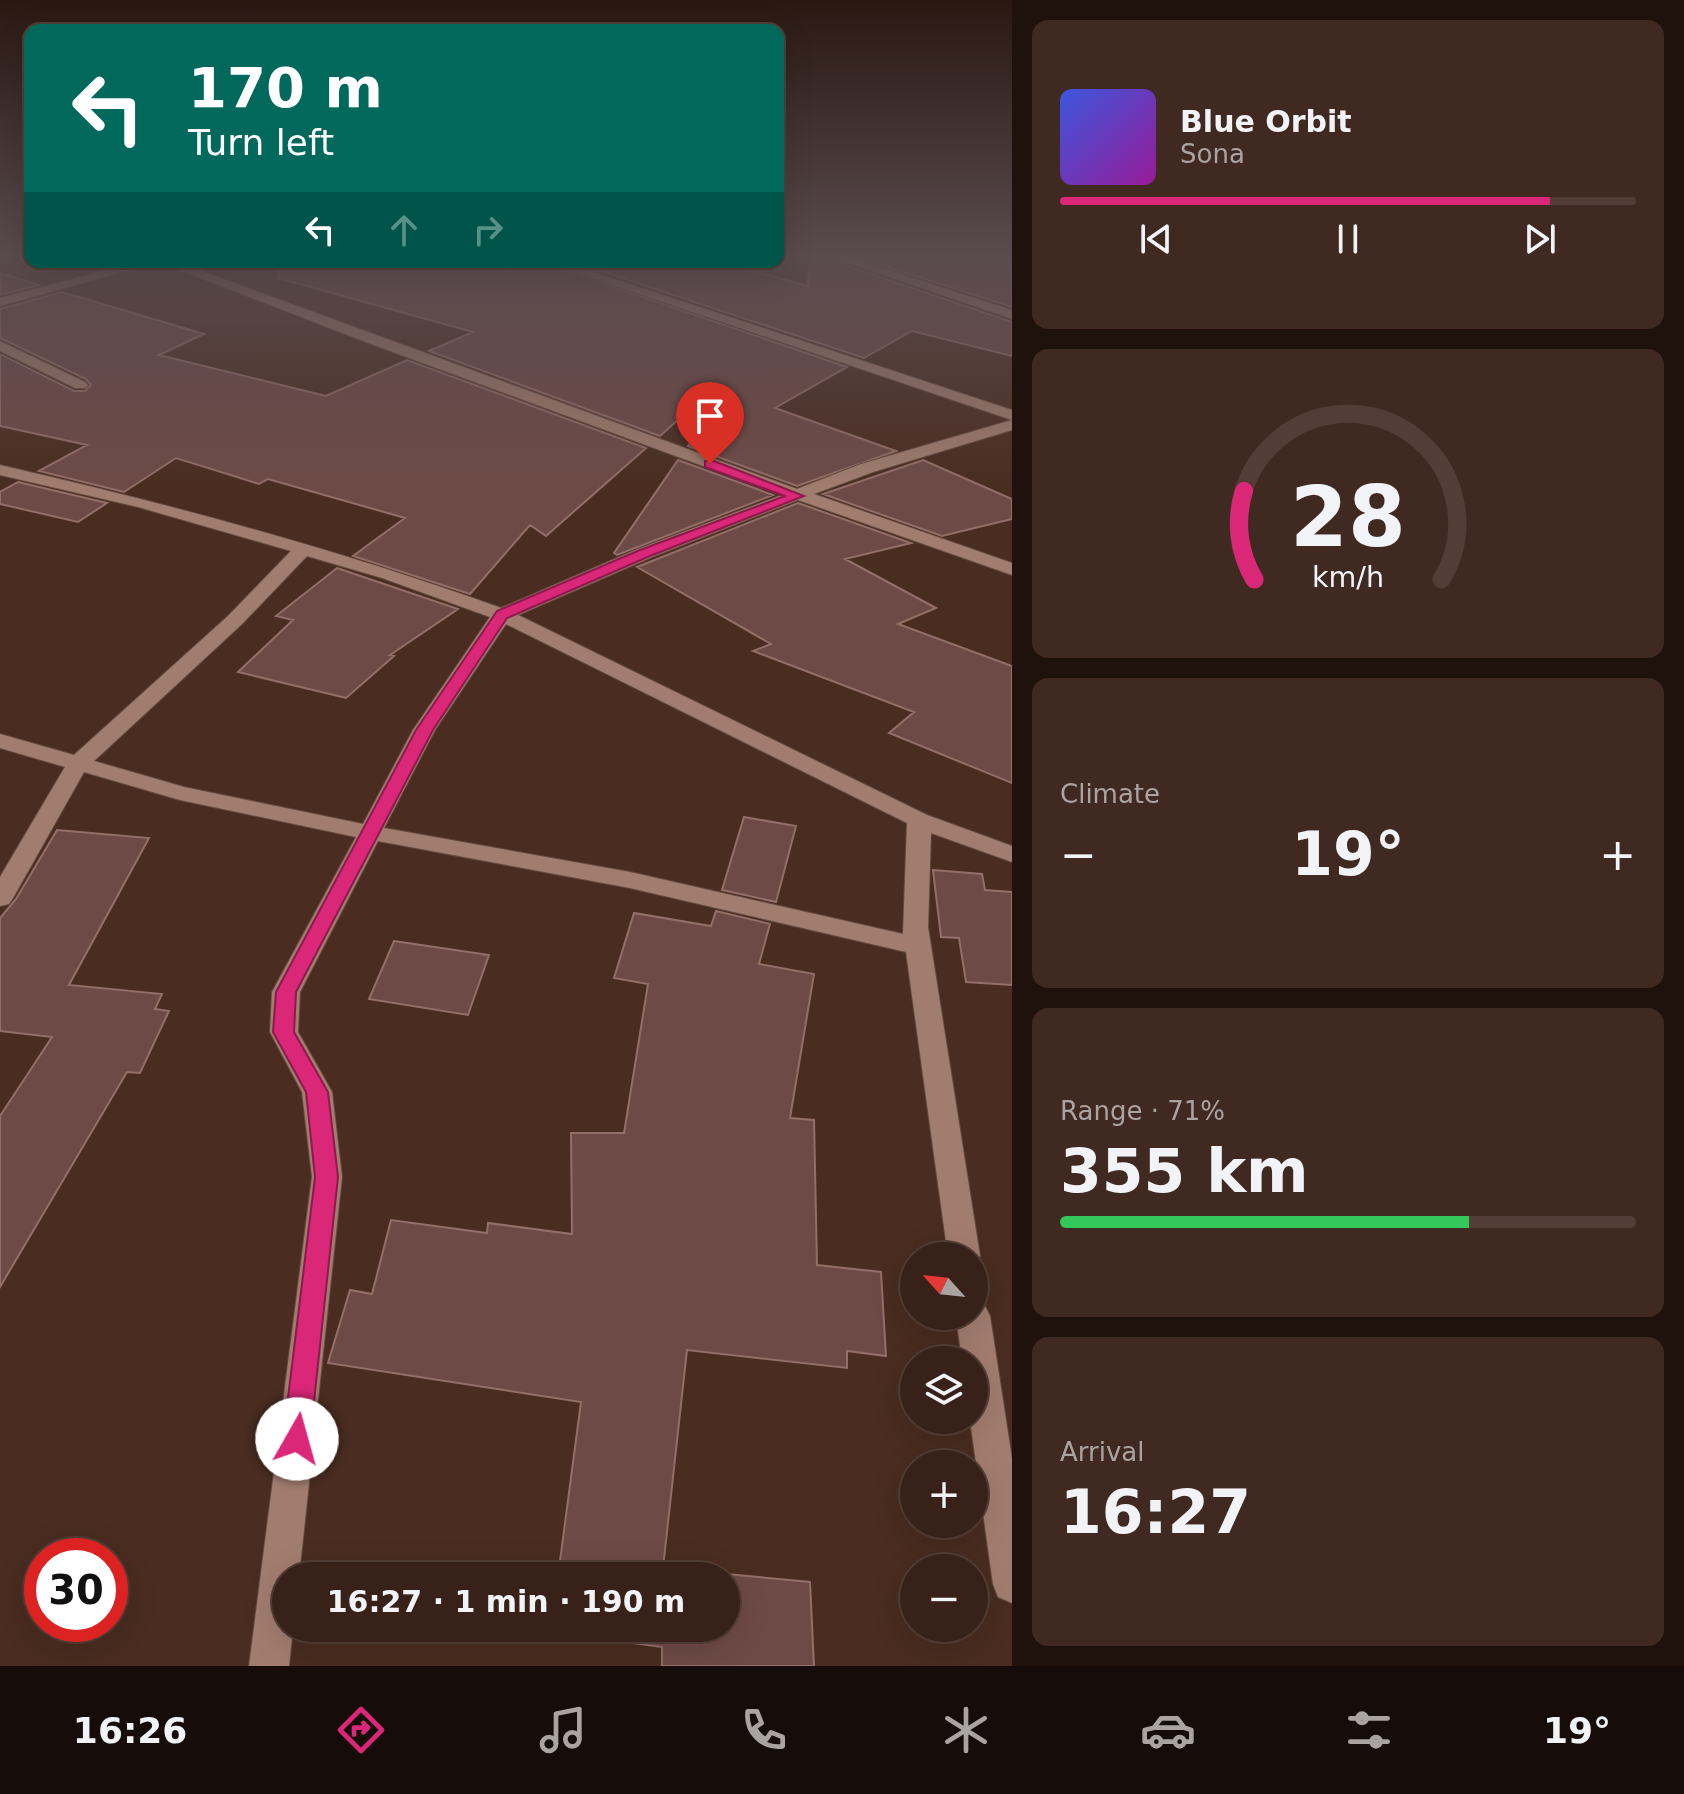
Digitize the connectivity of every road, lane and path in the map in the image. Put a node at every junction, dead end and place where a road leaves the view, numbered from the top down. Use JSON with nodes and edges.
{"nodes":[{"id":1,"x":357,"y":335,"type":"edge"},
{"id":2,"x":770,"y":335,"type":"edge"},
{"id":3,"x":0,"y":345,"type":"edge"},
{"id":4,"x":80,"y":385,"type":"dead end"},
{"id":5,"x":1012,"y":415,"type":"edge"},
{"id":6,"x":1012,"y":425,"type":"edge"},
{"id":7,"x":0,"y":470,"type":"edge"},
{"id":8,"x":797,"y":496,"type":"junction"},
{"id":9,"x":303,"y":549,"type":"junction"},
{"id":10,"x":1012,"y":569,"type":"edge"},
{"id":11,"x":502,"y":615,"type":"junction"},
{"id":12,"x":0,"y":741,"type":"edge"},
{"id":13,"x":77,"y":765,"type":"junction"},
{"id":14,"x":919,"y":820,"type":"junction"},
{"id":15,"x":368,"y":832,"type":"junction"},
{"id":16,"x":1012,"y":855,"type":"edge"},
{"id":17,"x":0,"y":898,"type":"edge"},
{"id":18,"x":918,"y":946,"type":"junction"},
{"id":19,"x":962,"y":1242,"type":"edge"},
{"id":20,"x":975,"y":1330,"type":"edge"},
{"id":21,"x":1012,"y":1584,"type":"edge"},
{"id":22,"x":269,"y":1666,"type":"edge"}],
"edges":[{"from":1,"to":8,"type":"street"},
{"from":2,"to":5,"type":"street"},
{"from":3,"to":4,"type":"street"},
{"from":6,"to":8,"type":"street"},
{"from":7,"to":9,"type":"street"},
{"from":8,"to":10,"type":"street"},
{"from":8,"to":11,"type":"street"},
{"from":9,"to":11,"type":"street"},
{"from":9,"to":13,"type":"street"},
{"from":11,"to":14,"type":"street"},
{"from":11,"to":15,"type":"street"},
{"from":12,"to":13,"type":"street"},
{"from":13,"to":15,"type":"street"},
{"from":13,"to":17,"type":"street"},
{"from":14,"to":16,"type":"street"},
{"from":14,"to":18,"type":"street"},
{"from":15,"to":18,"type":"street"},
{"from":15,"to":22,"type":"street"},
{"from":18,"to":19,"type":"street"},
{"from":20,"to":21,"type":"street"}]}
